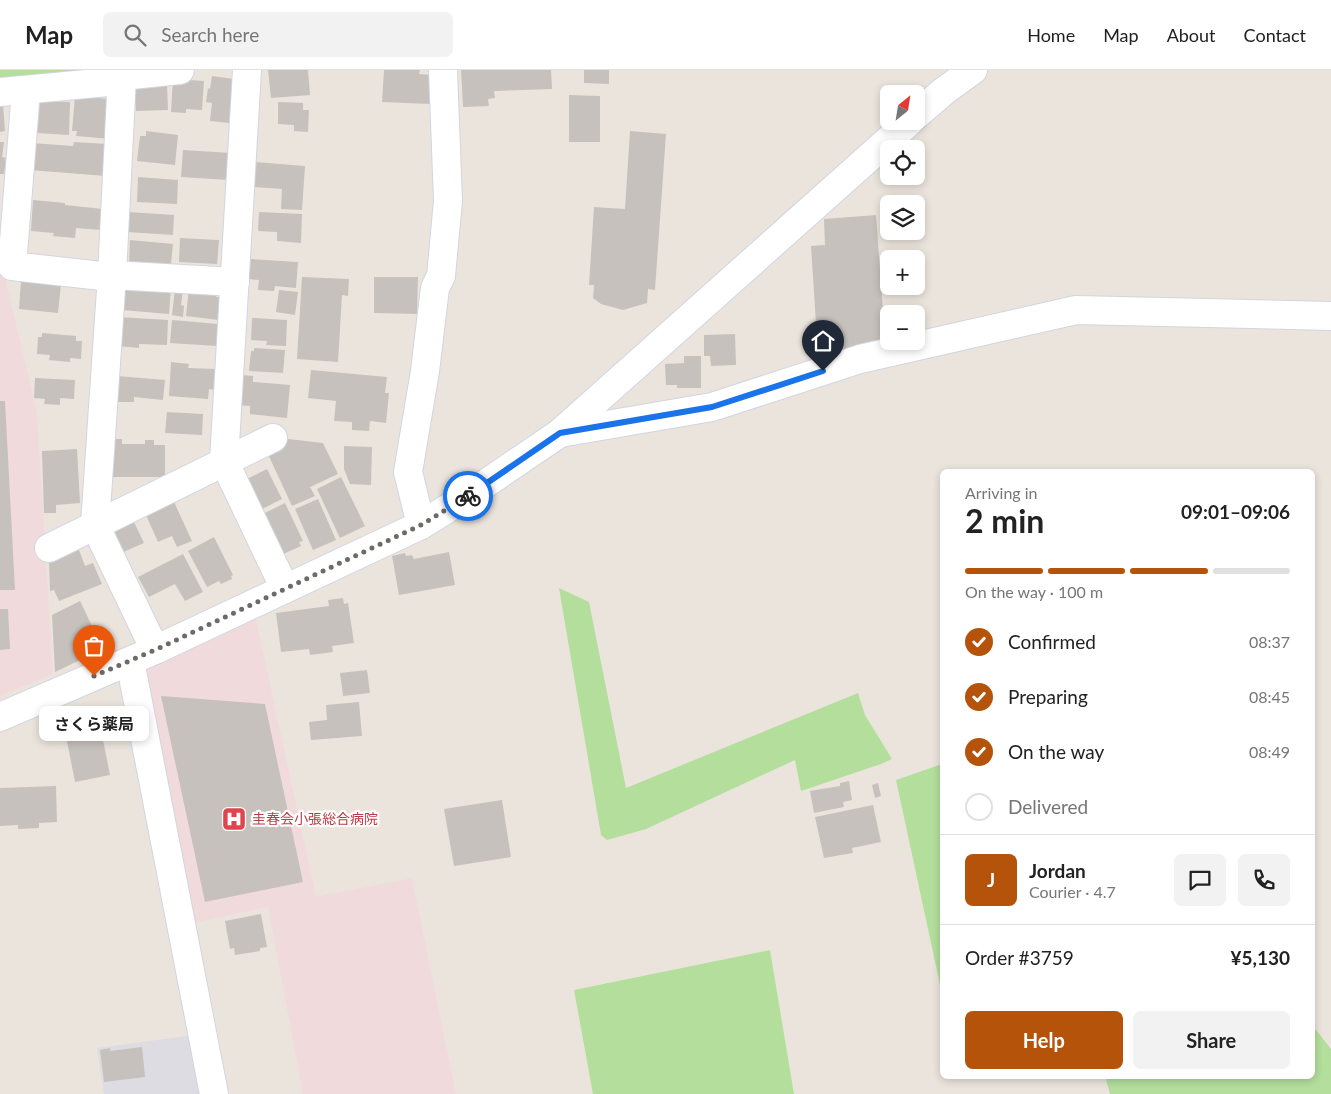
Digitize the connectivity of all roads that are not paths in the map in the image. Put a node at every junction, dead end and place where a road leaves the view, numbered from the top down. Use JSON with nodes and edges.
{"nodes":[{"id":1,"x":180,"y":70,"type":"edge"},
{"id":2,"x":247,"y":70,"type":"edge"},
{"id":3,"x":443,"y":70,"type":"edge"},
{"id":4,"x":973,"y":70,"type":"edge"},
{"id":5,"x":112,"y":76,"type":"edge"},
{"id":6,"x":13,"y":92,"type":"edge"},
{"id":7,"x":925,"y":107,"type":"edge"},
{"id":8,"x":900,"y":130,"type":"edge"},
{"id":9,"x":112,"y":276,"type":"junction"},
{"id":10,"x":235,"y":282,"type":"junction"},
{"id":11,"x":1331,"y":316,"type":"edge"},
{"id":12,"x":560,"y":433,"type":"junction"},
{"id":13,"x":273,"y":438,"type":"dead end"},
{"id":14,"x":224,"y":461,"type":"junction"},
{"id":15,"x":95,"y":525,"type":"junction"},
{"id":16,"x":421,"y":525,"type":"junction"},
{"id":17,"x":49,"y":548,"type":"dead end"},
{"id":18,"x":285,"y":588,"type":"junction"},
{"id":19,"x":155,"y":650,"type":"junction"},
{"id":20,"x":130,"y":661,"type":"junction"},
{"id":21,"x":0,"y":717,"type":"edge"},
{"id":22,"x":214,"y":1094,"type":"edge"}],
"edges":[{"from":1,"to":5,"type":"street"},
{"from":2,"to":10,"type":"street"},
{"from":3,"to":16,"type":"street"},
{"from":4,"to":7,"type":"street"},
{"from":5,"to":6,"type":"street"},
{"from":5,"to":9,"type":"street"},
{"from":6,"to":9,"type":"street"},
{"from":8,"to":12,"type":"street"},
{"from":9,"to":10,"type":"street"},
{"from":9,"to":15,"type":"street"},
{"from":10,"to":14,"type":"street"},
{"from":11,"to":12,"type":"street"},
{"from":12,"to":16,"type":"street"},
{"from":13,"to":14,"type":"street"},
{"from":14,"to":15,"type":"street"},
{"from":14,"to":18,"type":"street"},
{"from":15,"to":17,"type":"street"},
{"from":15,"to":19,"type":"street"},
{"from":16,"to":18,"type":"street"},
{"from":18,"to":19,"type":"street"},
{"from":19,"to":20,"type":"street"},
{"from":20,"to":21,"type":"street"},
{"from":20,"to":22,"type":"street"}]}
